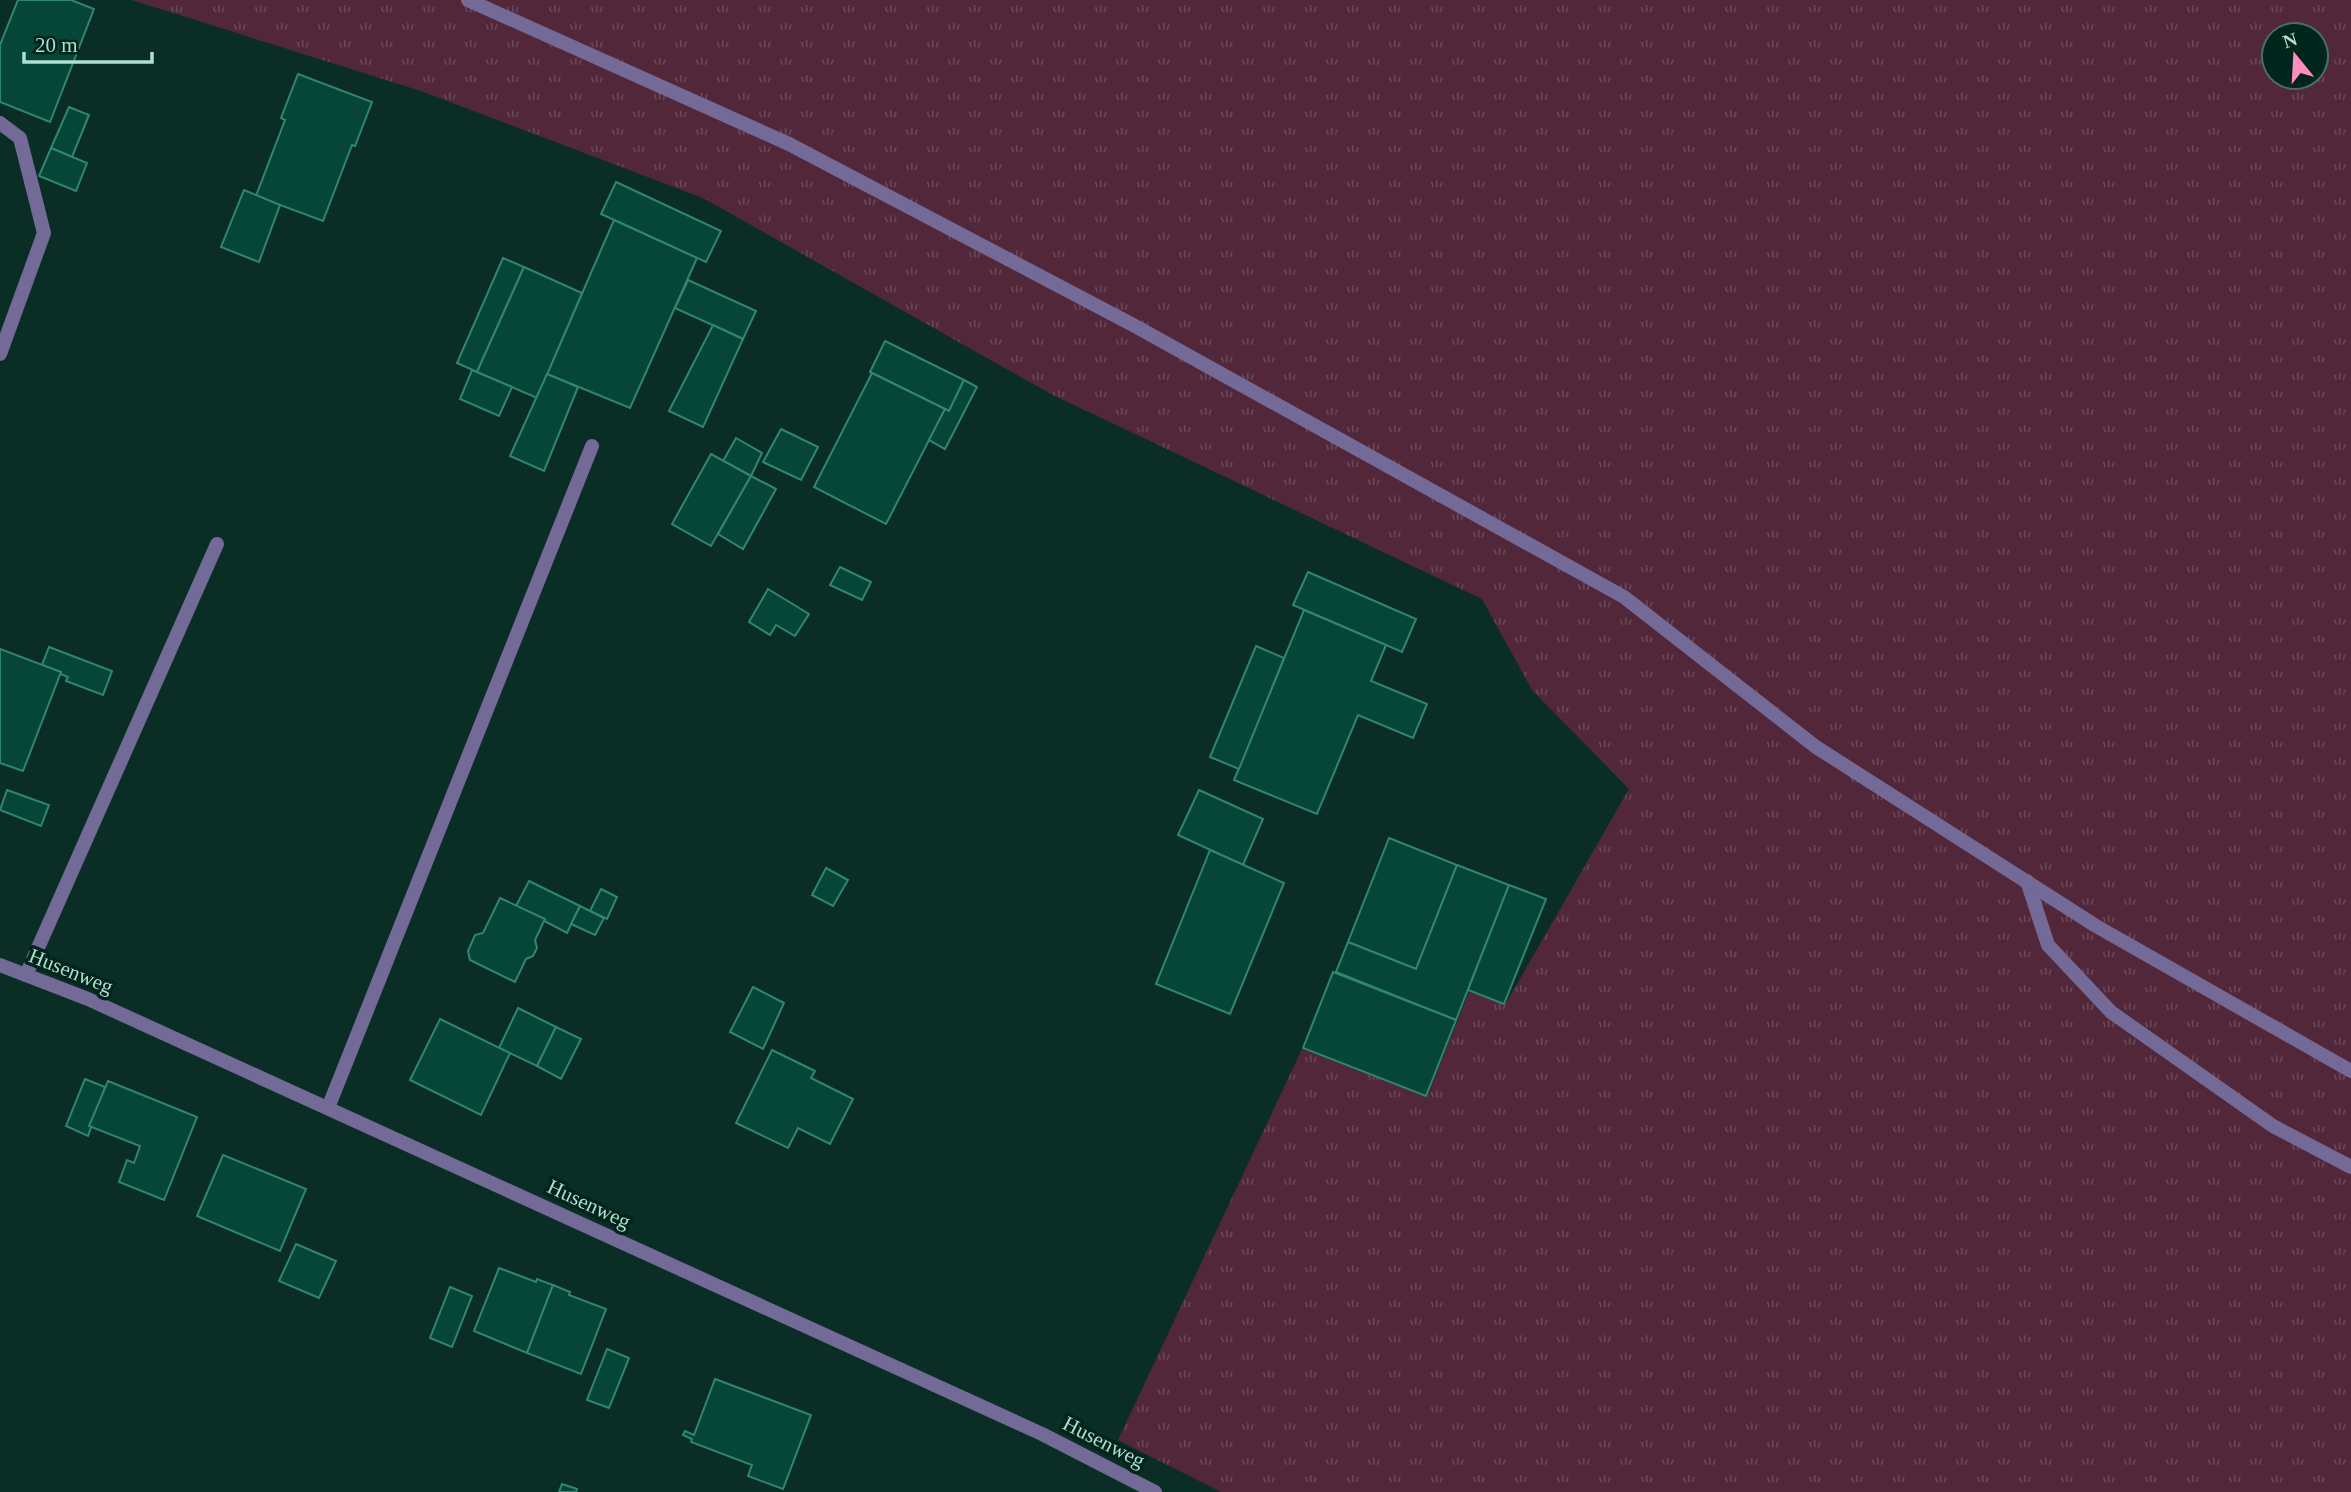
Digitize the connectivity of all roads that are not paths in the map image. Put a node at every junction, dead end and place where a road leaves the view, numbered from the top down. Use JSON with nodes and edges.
{"nodes":[{"id":1,"x":468,"y":0,"type":"edge"},
{"id":2,"x":0,"y":123,"type":"edge"},
{"id":3,"x":0,"y":354,"type":"edge"},
{"id":4,"x":592,"y":446,"type":"dead end"},
{"id":5,"x":217,"y":544,"type":"dead end"},
{"id":6,"x":2027,"y":881,"type":"junction"},
{"id":7,"x":0,"y":965,"type":"edge"},
{"id":8,"x":26,"y":975,"type":"junction"},
{"id":9,"x":2351,"y":1071,"type":"edge"},
{"id":10,"x":327,"y":1108,"type":"junction"},
{"id":11,"x":2351,"y":1167,"type":"edge"},
{"id":12,"x":1155,"y":1492,"type":"edge"}],
"edges":[{"from":1,"to":6,"type":"street"},
{"from":2,"to":3,"type":"street"},
{"from":4,"to":10,"type":"street"},
{"from":5,"to":8,"type":"street"},
{"from":6,"to":9,"type":"street"},
{"from":6,"to":11,"type":"street"},
{"from":7,"to":8,"type":"street","name":"Husenweg"},
{"from":8,"to":10,"type":"street","name":"Husenweg"},
{"from":10,"to":12,"type":"street","name":"Husenweg"}]}
